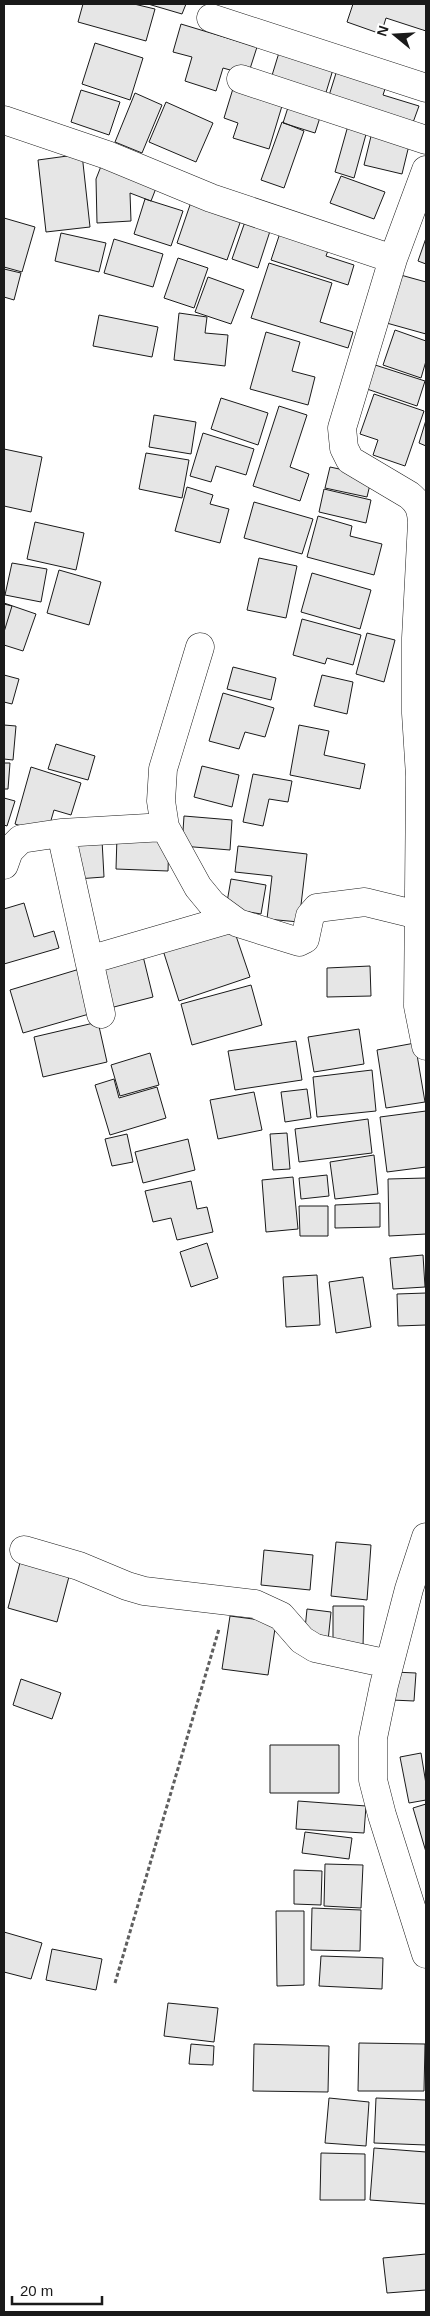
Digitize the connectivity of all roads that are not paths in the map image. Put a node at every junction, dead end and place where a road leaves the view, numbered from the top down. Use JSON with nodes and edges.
{"nodes":[{"id":1,"x":211,"y":18,"type":"dead end"},
{"id":2,"x":241,"y":79,"type":"dead end"},
{"id":3,"x":426,"y":88,"type":"edge"},
{"id":4,"x":4,"y":120,"type":"edge"},
{"id":5,"x":426,"y":140,"type":"edge"},
{"id":6,"x":426,"y":170,"type":"edge"},
{"id":7,"x":393,"y":258,"type":"junction"},
{"id":8,"x":421,"y":638,"type":"edge"},
{"id":9,"x":200,"y":647,"type":"dead end"},
{"id":10,"x":165,"y":827,"type":"junction"},
{"id":11,"x":62,"y":833,"type":"junction"},
{"id":12,"x":4,"y":865,"type":"edge"},
{"id":13,"x":418,"y":915,"type":"junction"},
{"id":14,"x":230,"y":919,"type":"junction"},
{"id":15,"x":89,"y":960,"type":"junction"},
{"id":16,"x":101,"y":1014,"type":"dead end"},
{"id":17,"x":426,"y":1046,"type":"edge"},
{"id":18,"x":426,"y":1537,"type":"edge"},
{"id":19,"x":24,"y":1550,"type":"dead end"},
{"id":20,"x":389,"y":1664,"type":"junction"},
{"id":21,"x":426,"y":1954,"type":"edge"}],
"edges":[{"from":1,"to":3,"type":"street"},
{"from":2,"to":5,"type":"street"},
{"from":4,"to":7,"type":"street"},
{"from":6,"to":7,"type":"street"},
{"from":7,"to":8,"type":"street"},
{"from":8,"to":13,"type":"street"},
{"from":9,"to":10,"type":"street"},
{"from":10,"to":11,"type":"street"},
{"from":10,"to":14,"type":"street"},
{"from":11,"to":12,"type":"street"},
{"from":11,"to":15,"type":"street"},
{"from":13,"to":14,"type":"street"},
{"from":13,"to":17,"type":"street"},
{"from":14,"to":15,"type":"street"},
{"from":15,"to":16,"type":"street"},
{"from":18,"to":20,"type":"street"},
{"from":19,"to":20,"type":"street"},
{"from":20,"to":21,"type":"street"}]}
